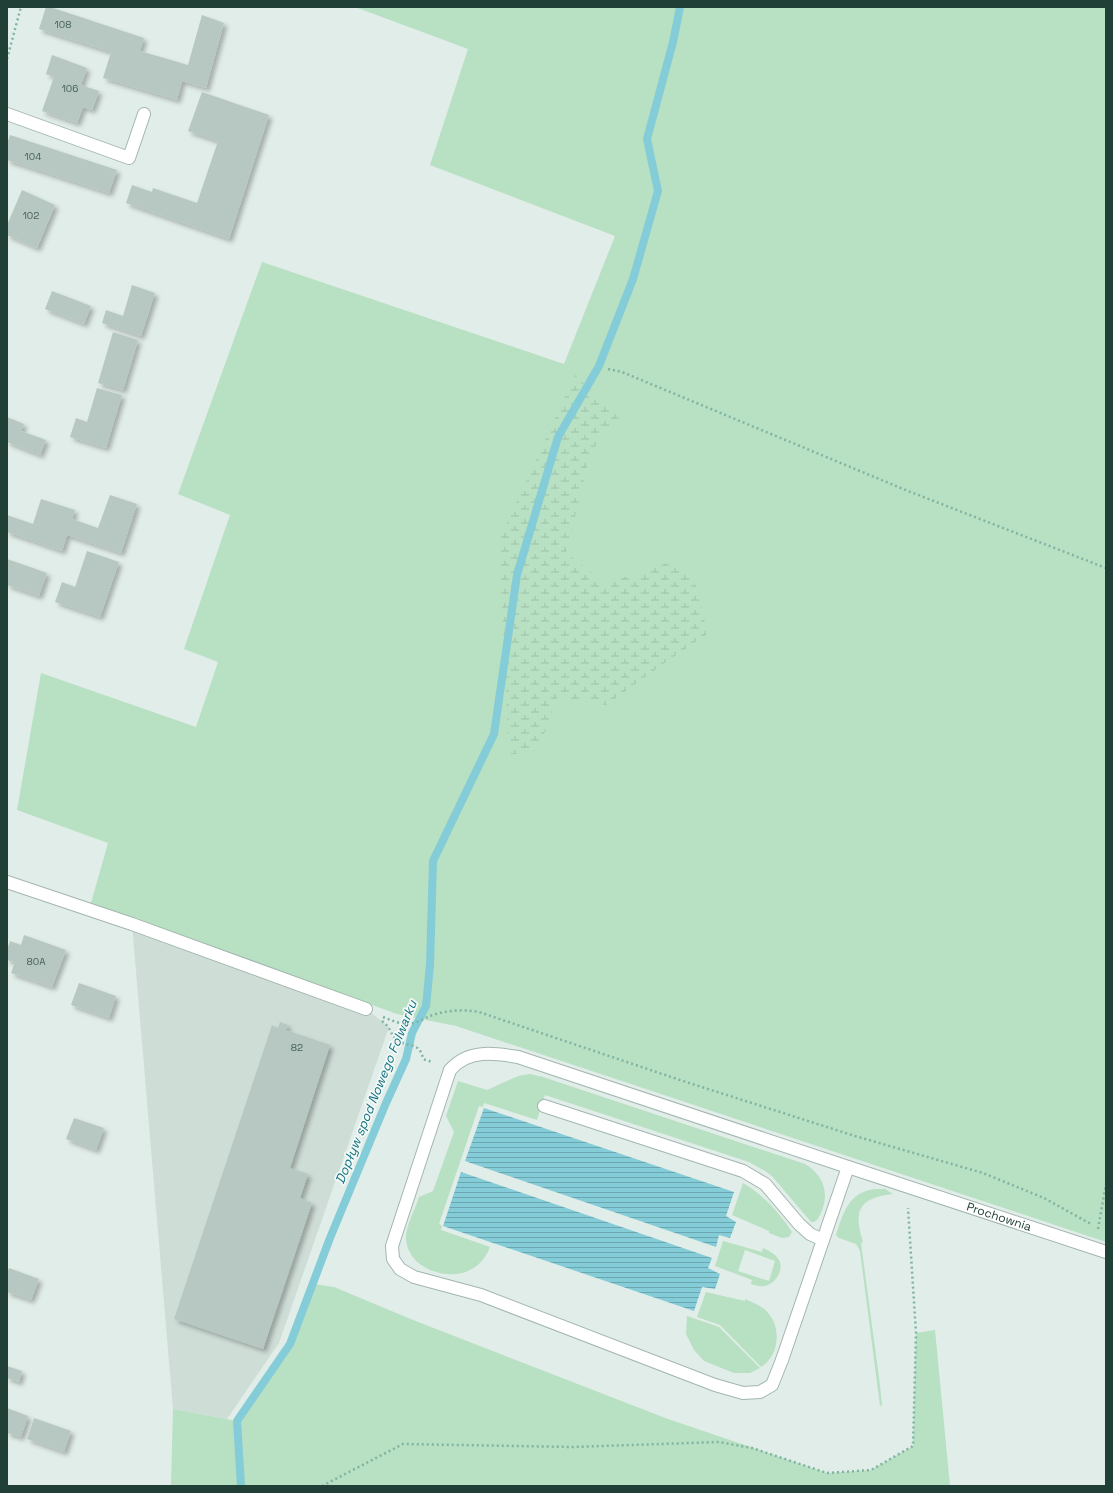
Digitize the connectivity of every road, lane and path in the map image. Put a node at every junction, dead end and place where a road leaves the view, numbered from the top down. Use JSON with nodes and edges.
{"nodes":[{"id":1,"x":21,"y":7,"type":"edge"},
{"id":2,"x":7,"y":59,"type":"edge"},
{"id":3,"x":7,"y":114,"type":"edge"},
{"id":4,"x":144,"y":114,"type":"dead end"},
{"id":5,"x":608,"y":369,"type":"dead end"},
{"id":6,"x":1106,"y":568,"type":"edge"},
{"id":7,"x":7,"y":882,"type":"edge"},
{"id":8,"x":366,"y":1009,"type":"joint"},
{"id":9,"x":397,"y":1040,"type":"dead end"},
{"id":10,"x":433,"y":1063,"type":"dead end"},
{"id":11,"x":544,"y":1106,"type":"dead end"},
{"id":12,"x":848,"y":1167,"type":"junction"},
{"id":13,"x":899,"y":1184,"type":"junction"},
{"id":14,"x":1106,"y":1184,"type":"edge"},
{"id":15,"x":1098,"y":1229,"type":"junction"},
{"id":16,"x":823,"y":1240,"type":"junction"},
{"id":17,"x":1102,"y":1251,"type":"edge"},
{"id":18,"x":322,"y":1486,"type":"edge"}],
"edges":[{"from":1,"to":2,"type":"path"},
{"from":3,"to":4,"type":"street"},
{"from":5,"to":6,"type":"path"},
{"from":7,"to":8,"type":"street"},
{"from":8,"to":15,"type":"path"},
{"from":9,"to":10,"type":"path"},
{"from":11,"to":16,"type":"street"},
{"from":12,"to":13,"type":"street","name":"Prochownia"},
{"from":12,"to":16,"type":"street"},
{"from":12,"to":16,"type":"street","name":"Prochownia"},
{"from":13,"to":17,"type":"street","name":"Prochownia"},
{"from":13,"to":18,"type":"path"},
{"from":14,"to":15,"type":"path"},
{"from":15,"to":17,"type":"path"}]}
